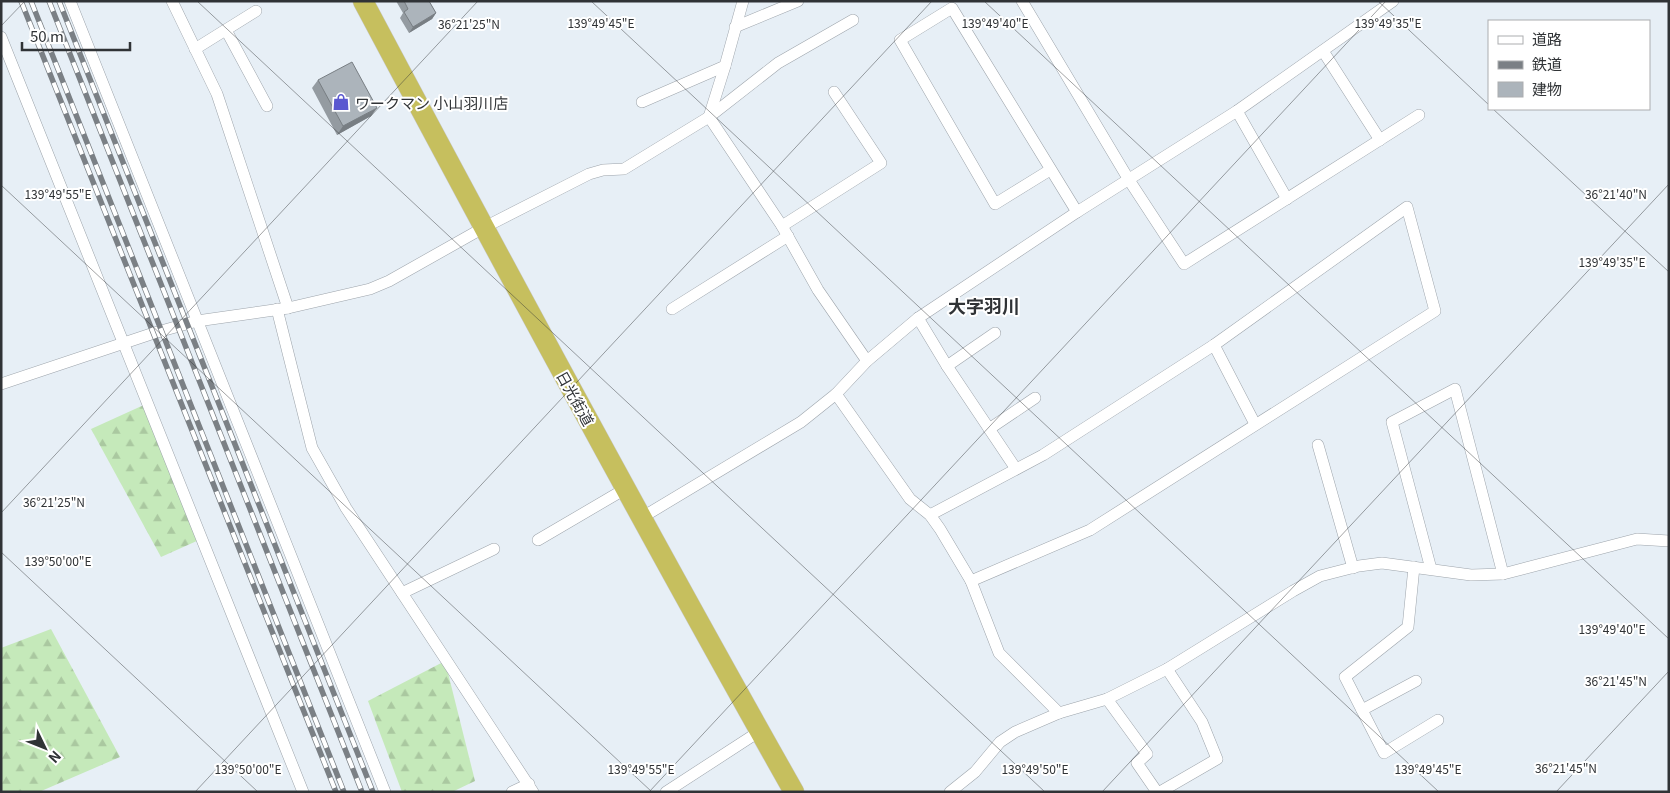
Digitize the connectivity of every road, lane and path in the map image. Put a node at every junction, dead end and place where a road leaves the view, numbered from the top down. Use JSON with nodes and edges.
{"nodes":[{"id":1,"x":70,"y":1,"type":"edge"},
{"id":2,"x":172,"y":1,"type":"edge"},
{"id":3,"x":362,"y":1,"type":"edge"},
{"id":4,"x":743,"y":1,"type":"edge"},
{"id":5,"x":798,"y":1,"type":"edge"},
{"id":6,"x":1022,"y":1,"type":"edge"},
{"id":7,"x":1393,"y":1,"type":"edge"},
{"id":8,"x":957,"y":4,"type":"edge"},
{"id":9,"x":256,"y":12,"type":"dead end"},
{"id":10,"x":853,"y":20,"type":"dead end"},
{"id":11,"x":735,"y":27,"type":"junction"},
{"id":12,"x":226,"y":30,"type":"junction"},
{"id":13,"x":1,"y":37,"type":"edge"},
{"id":14,"x":195,"y":49,"type":"junction"},
{"id":15,"x":1323,"y":51,"type":"junction"},
{"id":16,"x":726,"y":66,"type":"junction"},
{"id":17,"x":834,"y":92,"type":"dead end"},
{"id":18,"x":642,"y":102,"type":"dead end"},
{"id":19,"x":267,"y":106,"type":"dead end"},
{"id":20,"x":1237,"y":111,"type":"junction"},
{"id":21,"x":1420,"y":115,"type":"dead end"},
{"id":22,"x":709,"y":117,"type":"junction"},
{"id":23,"x":1380,"y":140,"type":"junction"},
{"id":24,"x":1050,"y":170,"type":"junction"},
{"id":25,"x":1129,"y":180,"type":"junction"},
{"id":26,"x":1287,"y":199,"type":"junction"},
{"id":27,"x":1077,"y":212,"type":"junction"},
{"id":28,"x":483,"y":228,"type":"junction"},
{"id":29,"x":785,"y":231,"type":"junction"},
{"id":30,"x":283,"y":309,"type":"junction"},
{"id":31,"x":672,"y":309,"type":"dead end"},
{"id":32,"x":918,"y":318,"type":"junction"},
{"id":33,"x":197,"y":321,"type":"junction"},
{"id":34,"x":996,"y":333,"type":"dead end"},
{"id":35,"x":124,"y":342,"type":"junction"},
{"id":36,"x":1214,"y":346,"type":"junction"},
{"id":37,"x":867,"y":361,"type":"junction"},
{"id":38,"x":947,"y":366,"type":"junction"},
{"id":39,"x":1,"y":384,"type":"edge"},
{"id":40,"x":836,"y":394,"type":"junction"},
{"id":41,"x":1035,"y":398,"type":"dead end"},
{"id":42,"x":1255,"y":424,"type":"junction"},
{"id":43,"x":989,"y":429,"type":"junction"},
{"id":44,"x":1318,"y":445,"type":"dead end"},
{"id":45,"x":1016,"y":469,"type":"junction"},
{"id":46,"x":625,"y":489,"type":"junction"},
{"id":47,"x":930,"y":515,"type":"junction"},
{"id":48,"x":641,"y":518,"type":"junction"},
{"id":49,"x":538,"y":540,"type":"dead end"},
{"id":50,"x":1669,"y":541,"type":"edge"},
{"id":51,"x":494,"y":549,"type":"dead end"},
{"id":52,"x":1414,"y":567,"type":"junction"},
{"id":53,"x":1353,"y":568,"type":"junction"},
{"id":54,"x":1431,"y":569,"type":"junction"},
{"id":55,"x":1503,"y":574,"type":"junction"},
{"id":56,"x":971,"y":581,"type":"junction"},
{"id":57,"x":402,"y":593,"type":"junction"},
{"id":58,"x":1167,"y":669,"type":"junction"},
{"id":59,"x":1416,"y":681,"type":"dead end"},
{"id":60,"x":1107,"y":699,"type":"junction"},
{"id":61,"x":1362,"y":710,"type":"junction"},
{"id":62,"x":1059,"y":713,"type":"junction"},
{"id":63,"x":1438,"y":720,"type":"dead end"},
{"id":64,"x":760,"y":731,"type":"junction"},
{"id":65,"x":531,"y":788,"type":"edge"},
{"id":66,"x":302,"y":792,"type":"edge"},
{"id":67,"x":385,"y":792,"type":"edge"},
{"id":68,"x":512,"y":792,"type":"edge"},
{"id":69,"x":666,"y":792,"type":"edge"},
{"id":70,"x":794,"y":792,"type":"edge"},
{"id":71,"x":950,"y":792,"type":"edge"},
{"id":72,"x":1158,"y":792,"type":"edge"}],
"edges":[{"from":1,"to":33,"type":"street"},
{"from":2,"to":14,"type":"street"},
{"from":3,"to":28,"type":"highway","name":"日光街道"},
{"from":4,"to":11,"type":"street"},
{"from":5,"to":11,"type":"street"},
{"from":6,"to":25,"type":"street"},
{"from":7,"to":15,"type":"street"},
{"from":8,"to":24,"type":"street"},
{"from":8,"to":24,"type":"street"},
{"from":9,"to":12,"type":"street"},
{"from":10,"to":22,"type":"street"},
{"from":11,"to":16,"type":"street"},
{"from":12,"to":14,"type":"street"},
{"from":12,"to":19,"type":"street"},
{"from":13,"to":35,"type":"street"},
{"from":14,"to":30,"type":"street"},
{"from":15,"to":20,"type":"street"},
{"from":15,"to":23,"type":"street"},
{"from":16,"to":18,"type":"street"},
{"from":16,"to":22,"type":"street"},
{"from":17,"to":29,"type":"street"},
{"from":20,"to":25,"type":"street"},
{"from":20,"to":26,"type":"street"},
{"from":21,"to":23,"type":"street"},
{"from":22,"to":28,"type":"street"},
{"from":22,"to":29,"type":"street"},
{"from":23,"to":26,"type":"street"},
{"from":24,"to":27,"type":"street"},
{"from":25,"to":26,"type":"street"},
{"from":25,"to":27,"type":"street"},
{"from":27,"to":32,"type":"street"},
{"from":28,"to":30,"type":"street"},
{"from":28,"to":46,"type":"highway","name":"日光街道"},
{"from":29,"to":31,"type":"street"},
{"from":29,"to":37,"type":"street"},
{"from":30,"to":33,"type":"street"},
{"from":30,"to":57,"type":"street"},
{"from":32,"to":37,"type":"street"},
{"from":32,"to":38,"type":"street"},
{"from":33,"to":35,"type":"street"},
{"from":33,"to":67,"type":"street"},
{"from":34,"to":38,"type":"street"},
{"from":35,"to":39,"type":"street"},
{"from":35,"to":66,"type":"street"},
{"from":36,"to":42,"type":"street"},
{"from":36,"to":42,"type":"street"},
{"from":36,"to":45,"type":"street"},
{"from":37,"to":40,"type":"street"},
{"from":38,"to":43,"type":"street"},
{"from":40,"to":47,"type":"street"},
{"from":40,"to":48,"type":"street"},
{"from":41,"to":43,"type":"street"},
{"from":42,"to":56,"type":"street"},
{"from":43,"to":45,"type":"street"},
{"from":44,"to":53,"type":"street"},
{"from":45,"to":47,"type":"street"},
{"from":46,"to":48,"type":"highway","name":"日光街道"},
{"from":46,"to":49,"type":"street"},
{"from":47,"to":56,"type":"street"},
{"from":48,"to":64,"type":"highway","name":"日光街道"},
{"from":50,"to":55,"type":"street"},
{"from":51,"to":57,"type":"street"},
{"from":52,"to":53,"type":"street"},
{"from":52,"to":54,"type":"street"},
{"from":52,"to":61,"type":"street"},
{"from":53,"to":58,"type":"street"},
{"from":54,"to":55,"type":"street"},
{"from":54,"to":55,"type":"street"},
{"from":56,"to":62,"type":"street"},
{"from":57,"to":65,"type":"street"},
{"from":58,"to":60,"type":"street"},
{"from":58,"to":72,"type":"street"},
{"from":59,"to":61,"type":"street"},
{"from":60,"to":62,"type":"street"},
{"from":60,"to":72,"type":"street"},
{"from":61,"to":63,"type":"street"},
{"from":62,"to":71,"type":"street"},
{"from":64,"to":69,"type":"street"},
{"from":64,"to":70,"type":"highway","name":"日光街道"},
{"from":65,"to":68,"type":"street"}]}
